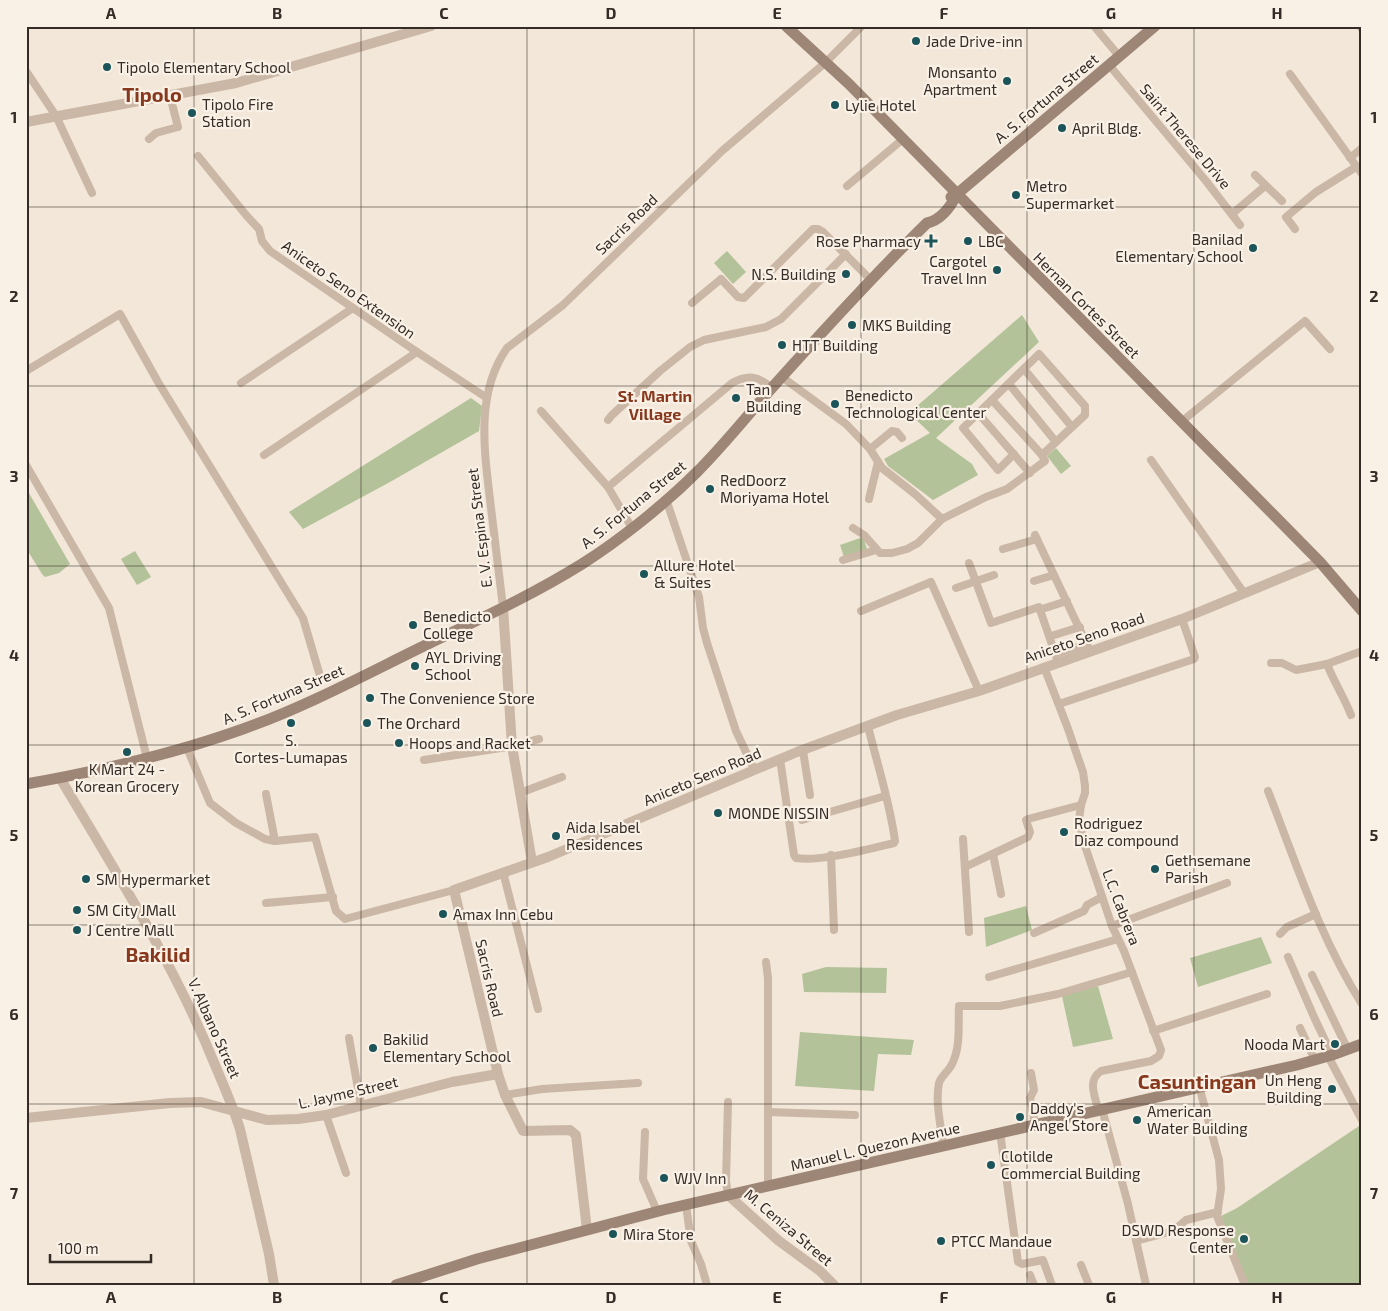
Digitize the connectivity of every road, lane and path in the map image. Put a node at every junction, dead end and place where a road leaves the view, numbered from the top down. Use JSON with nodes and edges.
{"nodes":[{"id":1,"x":431,"y":26,"type":"edge"},
{"id":2,"x":786,"y":26,"type":"edge"},
{"id":3,"x":862,"y":26,"type":"edge"},
{"id":4,"x":1094,"y":26,"type":"edge"},
{"id":5,"x":1155,"y":26,"type":"edge"},
{"id":6,"x":1119,"y":56,"type":"junction"},
{"id":7,"x":825,"y":62,"type":"junction"},
{"id":8,"x":1109,"y":64,"type":"junction"},
{"id":9,"x":26,"y":71,"type":"edge"},
{"id":10,"x":1290,"y":74,"type":"dead end"},
{"id":11,"x":170,"y":96,"type":"junction"},
{"id":12,"x":56,"y":116,"type":"junction"},
{"id":13,"x":26,"y":122,"type":"edge"},
{"id":14,"x":903,"y":138,"type":"junction"},
{"id":15,"x":149,"y":139,"type":"dead end"},
{"id":16,"x":1362,"y":148,"type":"edge"},
{"id":17,"x":198,"y":156,"type":"dead end"},
{"id":18,"x":1350,"y":158,"type":"junction"},
{"id":19,"x":1356,"y":167,"type":"junction"},
{"id":20,"x":1362,"y":174,"type":"edge"},
{"id":21,"x":1255,"y":175,"type":"dead end"},
{"id":22,"x":847,"y":186,"type":"dead end"},
{"id":23,"x":1266,"y":186,"type":"junction"},
{"id":24,"x":92,"y":192,"type":"dead end"},
{"id":25,"x":957,"y":194,"type":"junction"},
{"id":26,"x":1282,"y":201,"type":"dead end"},
{"id":27,"x":1232,"y":214,"type":"junction"},
{"id":28,"x":1240,"y":226,"type":"dead end"},
{"id":29,"x":1295,"y":229,"type":"dead end"},
{"id":30,"x":846,"y":254,"type":"junction"},
{"id":31,"x":871,"y":280,"type":"junction"},
{"id":32,"x":692,"y":302,"type":"dead end"},
{"id":33,"x":353,"y":308,"type":"junction"},
{"id":34,"x":1330,"y":349,"type":"dead end"},
{"id":35,"x":417,"y":352,"type":"junction"},
{"id":36,"x":1024,"y":370,"type":"junction"},
{"id":37,"x":26,"y":371,"type":"edge"},
{"id":38,"x":782,"y":376,"type":"junction"},
{"id":39,"x":242,"y":383,"type":"dead end"},
{"id":40,"x":1009,"y":384,"type":"junction"},
{"id":41,"x":772,"y":388,"type":"junction"},
{"id":42,"x":487,"y":398,"type":"junction"},
{"id":43,"x":992,"y":400,"type":"junction"},
{"id":44,"x":541,"y":411,"type":"dead end"},
{"id":45,"x":978,"y":413,"type":"junction"},
{"id":46,"x":608,"y":420,"type":"dead end"},
{"id":47,"x":1181,"y":422,"type":"junction"},
{"id":48,"x":1072,"y":427,"type":"junction"},
{"id":49,"x":484,"y":428,"type":"joint"},
{"id":50,"x":902,"y":438,"type":"dead end"},
{"id":51,"x":1056,"y":442,"type":"junction"},
{"id":52,"x":870,"y":449,"type":"junction"},
{"id":53,"x":1014,"y":454,"type":"junction"},
{"id":54,"x":264,"y":455,"type":"dead end"},
{"id":55,"x":1042,"y":455,"type":"junction"},
{"id":56,"x":1151,"y":460,"type":"dead end"},
{"id":57,"x":878,"y":462,"type":"junction"},
{"id":58,"x":26,"y":465,"type":"edge"},
{"id":59,"x":1030,"y":473,"type":"junction"},
{"id":60,"x":608,"y":487,"type":"junction"},
{"id":61,"x":666,"y":499,"type":"junction"},
{"id":62,"x":869,"y":499,"type":"dead end"},
{"id":63,"x":942,"y":519,"type":"junction"},
{"id":64,"x":632,"y":528,"type":"junction"},
{"id":65,"x":853,"y":528,"type":"dead end"},
{"id":66,"x":1003,"y":549,"type":"dead end"},
{"id":67,"x":876,"y":550,"type":"junction"},
{"id":68,"x":843,"y":560,"type":"dead end"},
{"id":69,"x":969,"y":562,"type":"dead end"},
{"id":70,"x":1320,"y":562,"type":"junction"},
{"id":71,"x":994,"y":575,"type":"dead end"},
{"id":72,"x":1054,"y":575,"type":"junction"},
{"id":73,"x":976,"y":581,"type":"junction"},
{"id":74,"x":1034,"y":581,"type":"dead end"},
{"id":75,"x":956,"y":588,"type":"dead end"},
{"id":76,"x":1244,"y":593,"type":"junction"},
{"id":77,"x":1067,"y":601,"type":"junction"},
{"id":78,"x":503,"y":607,"type":"junction"},
{"id":79,"x":1042,"y":609,"type":"dead end"},
{"id":80,"x":861,"y":611,"type":"dead end"},
{"id":81,"x":1362,"y":611,"type":"edge"},
{"id":82,"x":1182,"y":619,"type":"junction"},
{"id":83,"x":1080,"y":627,"type":"junction"},
{"id":84,"x":1051,"y":636,"type":"dead end"},
{"id":85,"x":1088,"y":647,"type":"junction"},
{"id":86,"x":1362,"y":650,"type":"edge"},
{"id":87,"x":1057,"y":658,"type":"junction"},
{"id":88,"x":1271,"y":663,"type":"dead end"},
{"id":89,"x":1327,"y":664,"type":"junction"},
{"id":90,"x":1044,"y":668,"type":"junction"},
{"id":91,"x":320,"y":676,"type":"dead end"},
{"id":92,"x":979,"y":691,"type":"junction"},
{"id":93,"x":1059,"y":704,"type":"junction"},
{"id":94,"x":1351,"y":715,"type":"dead end"},
{"id":95,"x":868,"y":726,"type":"junction"},
{"id":96,"x":539,"y":739,"type":"dead end"},
{"id":97,"x":512,"y":746,"type":"junction"},
{"id":98,"x":187,"y":748,"type":"junction"},
{"id":99,"x":803,"y":750,"type":"junction"},
{"id":100,"x":147,"y":758,"type":"junction"},
{"id":101,"x":780,"y":759,"type":"junction"},
{"id":102,"x":424,"y":760,"type":"dead end"},
{"id":103,"x":754,"y":769,"type":"junction"},
{"id":104,"x":562,"y":777,"type":"dead end"},
{"id":105,"x":60,"y":778,"type":"junction"},
{"id":106,"x":26,"y":784,"type":"edge"},
{"id":107,"x":1268,"y":791,"type":"dead end"},
{"id":108,"x":520,"y":793,"type":"junction"},
{"id":109,"x":266,"y":794,"type":"dead end"},
{"id":110,"x":810,"y":795,"type":"dead end"},
{"id":111,"x":885,"y":796,"type":"junction"},
{"id":112,"x":1081,"y":805,"type":"junction"},
{"id":113,"x":802,"y":820,"type":"dead end"},
{"id":114,"x":963,"y":840,"type":"dead end"},
{"id":115,"x":275,"y":841,"type":"junction"},
{"id":116,"x":993,"y":854,"type":"junction"},
{"id":117,"x":831,"y":856,"type":"junction"},
{"id":118,"x":532,"y":862,"type":"junction"},
{"id":119,"x":965,"y":867,"type":"junction"},
{"id":120,"x":503,"y":872,"type":"junction"},
{"id":121,"x":1227,"y":883,"type":"dead end"},
{"id":122,"x":454,"y":890,"type":"junction"},
{"id":123,"x":1001,"y":894,"type":"dead end"},
{"id":124,"x":333,"y":897,"type":"junction"},
{"id":125,"x":1102,"y":897,"type":"junction"},
{"id":126,"x":266,"y":903,"type":"dead end"},
{"id":127,"x":1316,"y":914,"type":"junction"},
{"id":128,"x":1112,"y":926,"type":"junction"},
{"id":129,"x":834,"y":930,"type":"dead end"},
{"id":130,"x":969,"y":932,"type":"dead end"},
{"id":131,"x":1034,"y":933,"type":"dead end"},
{"id":132,"x":1280,"y":934,"type":"dead end"},
{"id":133,"x":1118,"y":939,"type":"junction"},
{"id":134,"x":1288,"y":957,"type":"dead end"},
{"id":135,"x":766,"y":962,"type":"dead end"},
{"id":136,"x":1132,"y":972,"type":"junction"},
{"id":137,"x":1312,"y":975,"type":"dead end"},
{"id":138,"x":989,"y":977,"type":"dead end"},
{"id":139,"x":1267,"y":994,"type":"dead end"},
{"id":140,"x":1362,"y":1004,"type":"edge"},
{"id":141,"x":538,"y":1009,"type":"dead end"},
{"id":142,"x":1300,"y":1028,"type":"dead end"},
{"id":143,"x":1154,"y":1031,"type":"junction"},
{"id":144,"x":349,"y":1038,"type":"dead end"},
{"id":145,"x":1362,"y":1044,"type":"edge"},
{"id":146,"x":1348,"y":1050,"type":"junction"},
{"id":147,"x":1330,"y":1056,"type":"junction"},
{"id":148,"x":1315,"y":1060,"type":"junction"},
{"id":149,"x":1031,"y":1073,"type":"dead end"},
{"id":150,"x":498,"y":1074,"type":"junction"},
{"id":151,"x":638,"y":1083,"type":"dead end"},
{"id":152,"x":1199,"y":1086,"type":"junction"},
{"id":153,"x":505,"y":1095,"type":"junction"},
{"id":154,"x":728,"y":1102,"type":"dead end"},
{"id":155,"x":361,"y":1106,"type":"junction"},
{"id":156,"x":1100,"y":1109,"type":"junction"},
{"id":157,"x":235,"y":1112,"type":"junction"},
{"id":158,"x":768,"y":1112,"type":"junction"},
{"id":159,"x":326,"y":1115,"type":"junction"},
{"id":160,"x":855,"y":1115,"type":"dead end"},
{"id":161,"x":26,"y":1118,"type":"edge"},
{"id":162,"x":1362,"y":1120,"type":"edge"},
{"id":163,"x":1035,"y":1124,"type":"junction"},
{"id":164,"x":644,"y":1132,"type":"dead end"},
{"id":165,"x":1000,"y":1132,"type":"junction"},
{"id":166,"x":943,"y":1145,"type":"junction"},
{"id":167,"x":346,"y":1173,"type":"dead end"},
{"id":168,"x":768,"y":1186,"type":"junction"},
{"id":169,"x":728,"y":1196,"type":"junction"},
{"id":170,"x":686,"y":1204,"type":"junction"},
{"id":171,"x":657,"y":1212,"type":"junction"},
{"id":172,"x":1218,"y":1212,"type":"junction"},
{"id":173,"x":587,"y":1230,"type":"junction"},
{"id":174,"x":1136,"y":1240,"type":"junction"},
{"id":175,"x":1081,"y":1265,"type":"dead end"},
{"id":176,"x":1030,"y":1275,"type":"dead end"},
{"id":177,"x":274,"y":1285,"type":"edge"},
{"id":178,"x":396,"y":1285,"type":"edge"},
{"id":179,"x":707,"y":1285,"type":"edge"},
{"id":180,"x":834,"y":1285,"type":"edge"},
{"id":181,"x":1034,"y":1285,"type":"edge"},
{"id":182,"x":1052,"y":1285,"type":"edge"},
{"id":183,"x":1089,"y":1285,"type":"edge"},
{"id":184,"x":1146,"y":1285,"type":"edge"},
{"id":185,"x":1245,"y":1285,"type":"edge"}],
"edges":[{"from":1,"to":11,"type":"street"},
{"from":2,"to":7,"type":"main road","name":"Hernan Cortes Street"},
{"from":3,"to":7,"type":"street","name":"Sacris Road"},
{"from":4,"to":6,"type":"street"},
{"from":5,"to":6,"type":"main road","name":"A. S. Fortuna Street"},
{"from":6,"to":8,"type":"main road","name":"A. S. Fortuna Street"},
{"from":7,"to":14,"type":"main road","name":"Hernan Cortes Street"},
{"from":7,"to":42,"type":"street","name":"Sacris Road"},
{"from":8,"to":25,"type":"main road","name":"A. S. Fortuna Street"},
{"from":8,"to":27,"type":"street","name":"Saint Therese Drive"},
{"from":9,"to":12,"type":"street"},
{"from":10,"to":18,"type":"street"},
{"from":11,"to":12,"type":"street"},
{"from":11,"to":15,"type":"street"},
{"from":12,"to":13,"type":"street"},
{"from":12,"to":24,"type":"street"},
{"from":14,"to":22,"type":"street"},
{"from":14,"to":25,"type":"main road","name":"Hernan Cortes Street"},
{"from":16,"to":18,"type":"street"},
{"from":17,"to":33,"type":"street","name":"Aniceto Seno Extension"},
{"from":18,"to":19,"type":"street"},
{"from":19,"to":20,"type":"street"},
{"from":19,"to":29,"type":"street"},
{"from":21,"to":23,"type":"street"},
{"from":23,"to":26,"type":"street"},
{"from":23,"to":27,"type":"street"},
{"from":25,"to":31,"type":"main road","name":"A. S. Fortuna Street"},
{"from":25,"to":47,"type":"main road","name":"Hernan Cortes Street"},
{"from":27,"to":28,"type":"street","name":"Saint Therese Drive"},
{"from":30,"to":31,"type":"street"},
{"from":30,"to":32,"type":"street"},
{"from":30,"to":46,"type":"street"},
{"from":31,"to":38,"type":"main road","name":"A. S. Fortuna Street"},
{"from":33,"to":35,"type":"street","name":"Aniceto Seno Extension"},
{"from":33,"to":39,"type":"street"},
{"from":34,"to":47,"type":"street"},
{"from":35,"to":42,"type":"street","name":"Aniceto Seno Extension"},
{"from":35,"to":54,"type":"street"},
{"from":36,"to":40,"type":"street"},
{"from":36,"to":48,"type":"street"},
{"from":36,"to":48,"type":"street"},
{"from":37,"to":91,"type":"street"},
{"from":38,"to":41,"type":"main road","name":"A. S. Fortuna Street"},
{"from":38,"to":52,"type":"street"},
{"from":40,"to":43,"type":"street"},
{"from":40,"to":51,"type":"street"},
{"from":41,"to":60,"type":"street"},
{"from":41,"to":61,"type":"main road","name":"A. S. Fortuna Street"},
{"from":42,"to":49,"type":"street","name":"Sacris Road"},
{"from":43,"to":45,"type":"street"},
{"from":43,"to":55,"type":"street"},
{"from":44,"to":60,"type":"street"},
{"from":45,"to":53,"type":"street"},
{"from":45,"to":53,"type":"street"},
{"from":47,"to":70,"type":"main road","name":"Hernan Cortes Street"},
{"from":48,"to":51,"type":"street"},
{"from":49,"to":78,"type":"street","name":"E. V. Espina Street"},
{"from":50,"to":52,"type":"street"},
{"from":51,"to":55,"type":"street"},
{"from":52,"to":57,"type":"street"},
{"from":53,"to":59,"type":"street"},
{"from":55,"to":59,"type":"street"},
{"from":56,"to":76,"type":"street"},
{"from":57,"to":62,"type":"street"},
{"from":57,"to":63,"type":"street"},
{"from":58,"to":100,"type":"street"},
{"from":59,"to":63,"type":"street"},
{"from":60,"to":64,"type":"street"},
{"from":61,"to":64,"type":"main road","name":"A. S. Fortuna Street"},
{"from":61,"to":103,"type":"street"},
{"from":63,"to":67,"type":"street"},
{"from":64,"to":78,"type":"main road","name":"A. S. Fortuna Street"},
{"from":65,"to":67,"type":"street"},
{"from":66,"to":72,"type":"street"},
{"from":67,"to":68,"type":"street"},
{"from":69,"to":73,"type":"street"},
{"from":70,"to":76,"type":"street","name":"Aniceto Seno Road"},
{"from":70,"to":81,"type":"main road","name":"Hernan Cortes Street"},
{"from":71,"to":73,"type":"street"},
{"from":72,"to":74,"type":"street"},
{"from":72,"to":77,"type":"street"},
{"from":73,"to":75,"type":"street"},
{"from":73,"to":87,"type":"street"},
{"from":76,"to":82,"type":"street","name":"Aniceto Seno Road"},
{"from":77,"to":79,"type":"street"},
{"from":77,"to":83,"type":"street"},
{"from":78,"to":97,"type":"street","name":"E. V. Espina Street"},
{"from":78,"to":98,"type":"main road","name":"A. S. Fortuna Street"},
{"from":80,"to":92,"type":"street"},
{"from":82,"to":85,"type":"street","name":"Aniceto Seno Road"},
{"from":82,"to":93,"type":"street"},
{"from":83,"to":84,"type":"street"},
{"from":83,"to":85,"type":"street"},
{"from":85,"to":87,"type":"street","name":"Aniceto Seno Road"},
{"from":86,"to":89,"type":"street"},
{"from":87,"to":90,"type":"street","name":"Aniceto Seno Road"},
{"from":88,"to":89,"type":"street"},
{"from":89,"to":94,"type":"street"},
{"from":90,"to":92,"type":"street","name":"Aniceto Seno Road"},
{"from":90,"to":93,"type":"street","name":"L.C. Cabrera"},
{"from":92,"to":95,"type":"street","name":"Aniceto Seno Road"},
{"from":93,"to":112,"type":"street","name":"L.C. Cabrera"},
{"from":95,"to":99,"type":"street","name":"Aniceto Seno Road"},
{"from":95,"to":111,"type":"street"},
{"from":96,"to":97,"type":"street"},
{"from":97,"to":102,"type":"street"},
{"from":97,"to":108,"type":"street","name":"E. V. Espina Street"},
{"from":98,"to":100,"type":"main road","name":"A. S. Fortuna Street"},
{"from":98,"to":115,"type":"street","name":"Aniceto Seno Road"},
{"from":99,"to":101,"type":"street","name":"Aniceto Seno Road"},
{"from":99,"to":110,"type":"street"},
{"from":100,"to":105,"type":"main road","name":"A. S. Fortuna Street"},
{"from":101,"to":103,"type":"street","name":"Aniceto Seno Road"},
{"from":101,"to":117,"type":"street"},
{"from":103,"to":118,"type":"street","name":"Aniceto Seno Road"},
{"from":104,"to":108,"type":"street"},
{"from":105,"to":106,"type":"main road","name":"A. S. Fortuna Street"},
{"from":105,"to":157,"type":"street","name":"V. Albano Street"},
{"from":107,"to":127,"type":"street"},
{"from":108,"to":118,"type":"street","name":"E. V. Espina Street"},
{"from":109,"to":115,"type":"street"},
{"from":111,"to":113,"type":"street"},
{"from":111,"to":117,"type":"street"},
{"from":112,"to":116,"type":"street"},
{"from":112,"to":125,"type":"street","name":"L.C. Cabrera"},
{"from":114,"to":119,"type":"street"},
{"from":115,"to":124,"type":"street","name":"Aniceto Seno Road"},
{"from":116,"to":119,"type":"street"},
{"from":116,"to":123,"type":"street"},
{"from":117,"to":129,"type":"street"},
{"from":118,"to":120,"type":"street","name":"Aniceto Seno Road"},
{"from":119,"to":130,"type":"street"},
{"from":120,"to":122,"type":"street","name":"Aniceto Seno Road"},
{"from":120,"to":141,"type":"street"},
{"from":121,"to":128,"type":"street"},
{"from":122,"to":124,"type":"street","name":"Aniceto Seno Road"},
{"from":122,"to":150,"type":"street","name":"Sacris Road"},
{"from":124,"to":126,"type":"street"},
{"from":125,"to":128,"type":"street","name":"L.C. Cabrera"},
{"from":125,"to":131,"type":"street"},
{"from":127,"to":132,"type":"street"},
{"from":127,"to":140,"type":"street"},
{"from":128,"to":133,"type":"street","name":"L.C. Cabrera"},
{"from":133,"to":136,"type":"street","name":"L.C. Cabrera"},
{"from":133,"to":138,"type":"street"},
{"from":134,"to":147,"type":"street"},
{"from":135,"to":158,"type":"street"},
{"from":136,"to":143,"type":"street","name":"L.C. Cabrera"},
{"from":136,"to":166,"type":"street"},
{"from":137,"to":146,"type":"street"},
{"from":139,"to":143,"type":"street"},
{"from":142,"to":148,"type":"street"},
{"from":143,"to":156,"type":"street","name":"L.C. Cabrera"},
{"from":144,"to":155,"type":"street"},
{"from":145,"to":146,"type":"main road","name":"Manuel L. Quezon Avenue"},
{"from":146,"to":147,"type":"main road","name":"Manuel L. Quezon Avenue"},
{"from":147,"to":148,"type":"main road","name":"Manuel L. Quezon Avenue"},
{"from":147,"to":162,"type":"street"},
{"from":148,"to":152,"type":"main road","name":"Manuel L. Quezon Avenue"},
{"from":149,"to":163,"type":"street"},
{"from":150,"to":153,"type":"street","name":"Sacris Road"},
{"from":150,"to":155,"type":"street","name":"L. Jayme Street"},
{"from":151,"to":153,"type":"street"},
{"from":152,"to":156,"type":"main road","name":"Manuel L. Quezon Avenue"},
{"from":152,"to":172,"type":"street"},
{"from":153,"to":173,"type":"street","name":"Sacris Road"},
{"from":154,"to":169,"type":"street","name":"M. Ceniza Street"},
{"from":155,"to":159,"type":"street","name":"L. Jayme Street"},
{"from":156,"to":163,"type":"main road","name":"Manuel L. Quezon Avenue"},
{"from":156,"to":174,"type":"street"},
{"from":157,"to":159,"type":"street","name":"L. Jayme Street"},
{"from":157,"to":161,"type":"street","name":"L. Jayme Street"},
{"from":157,"to":177,"type":"street","name":"V. Albano Street"},
{"from":158,"to":160,"type":"street"},
{"from":158,"to":168,"type":"street"},
{"from":159,"to":167,"type":"street"},
{"from":163,"to":165,"type":"main road","name":"Manuel L. Quezon Avenue"},
{"from":164,"to":171,"type":"street"},
{"from":165,"to":166,"type":"main road","name":"Manuel L. Quezon Avenue"},
{"from":165,"to":182,"type":"street"},
{"from":166,"to":168,"type":"main road","name":"Manuel L. Quezon Avenue"},
{"from":168,"to":169,"type":"main road","name":"Manuel L. Quezon Avenue"},
{"from":169,"to":170,"type":"main road","name":"Manuel L. Quezon Avenue"},
{"from":169,"to":180,"type":"street","name":"M. Ceniza Street"},
{"from":170,"to":171,"type":"main road","name":"Manuel L. Quezon Avenue"},
{"from":170,"to":179,"type":"street"},
{"from":171,"to":173,"type":"main road","name":"Manuel L. Quezon Avenue"},
{"from":172,"to":174,"type":"street"},
{"from":172,"to":185,"type":"street"},
{"from":173,"to":178,"type":"main road","name":"Manuel L. Quezon Avenue"},
{"from":174,"to":184,"type":"street"},
{"from":175,"to":183,"type":"street"},
{"from":176,"to":181,"type":"street"}]}
